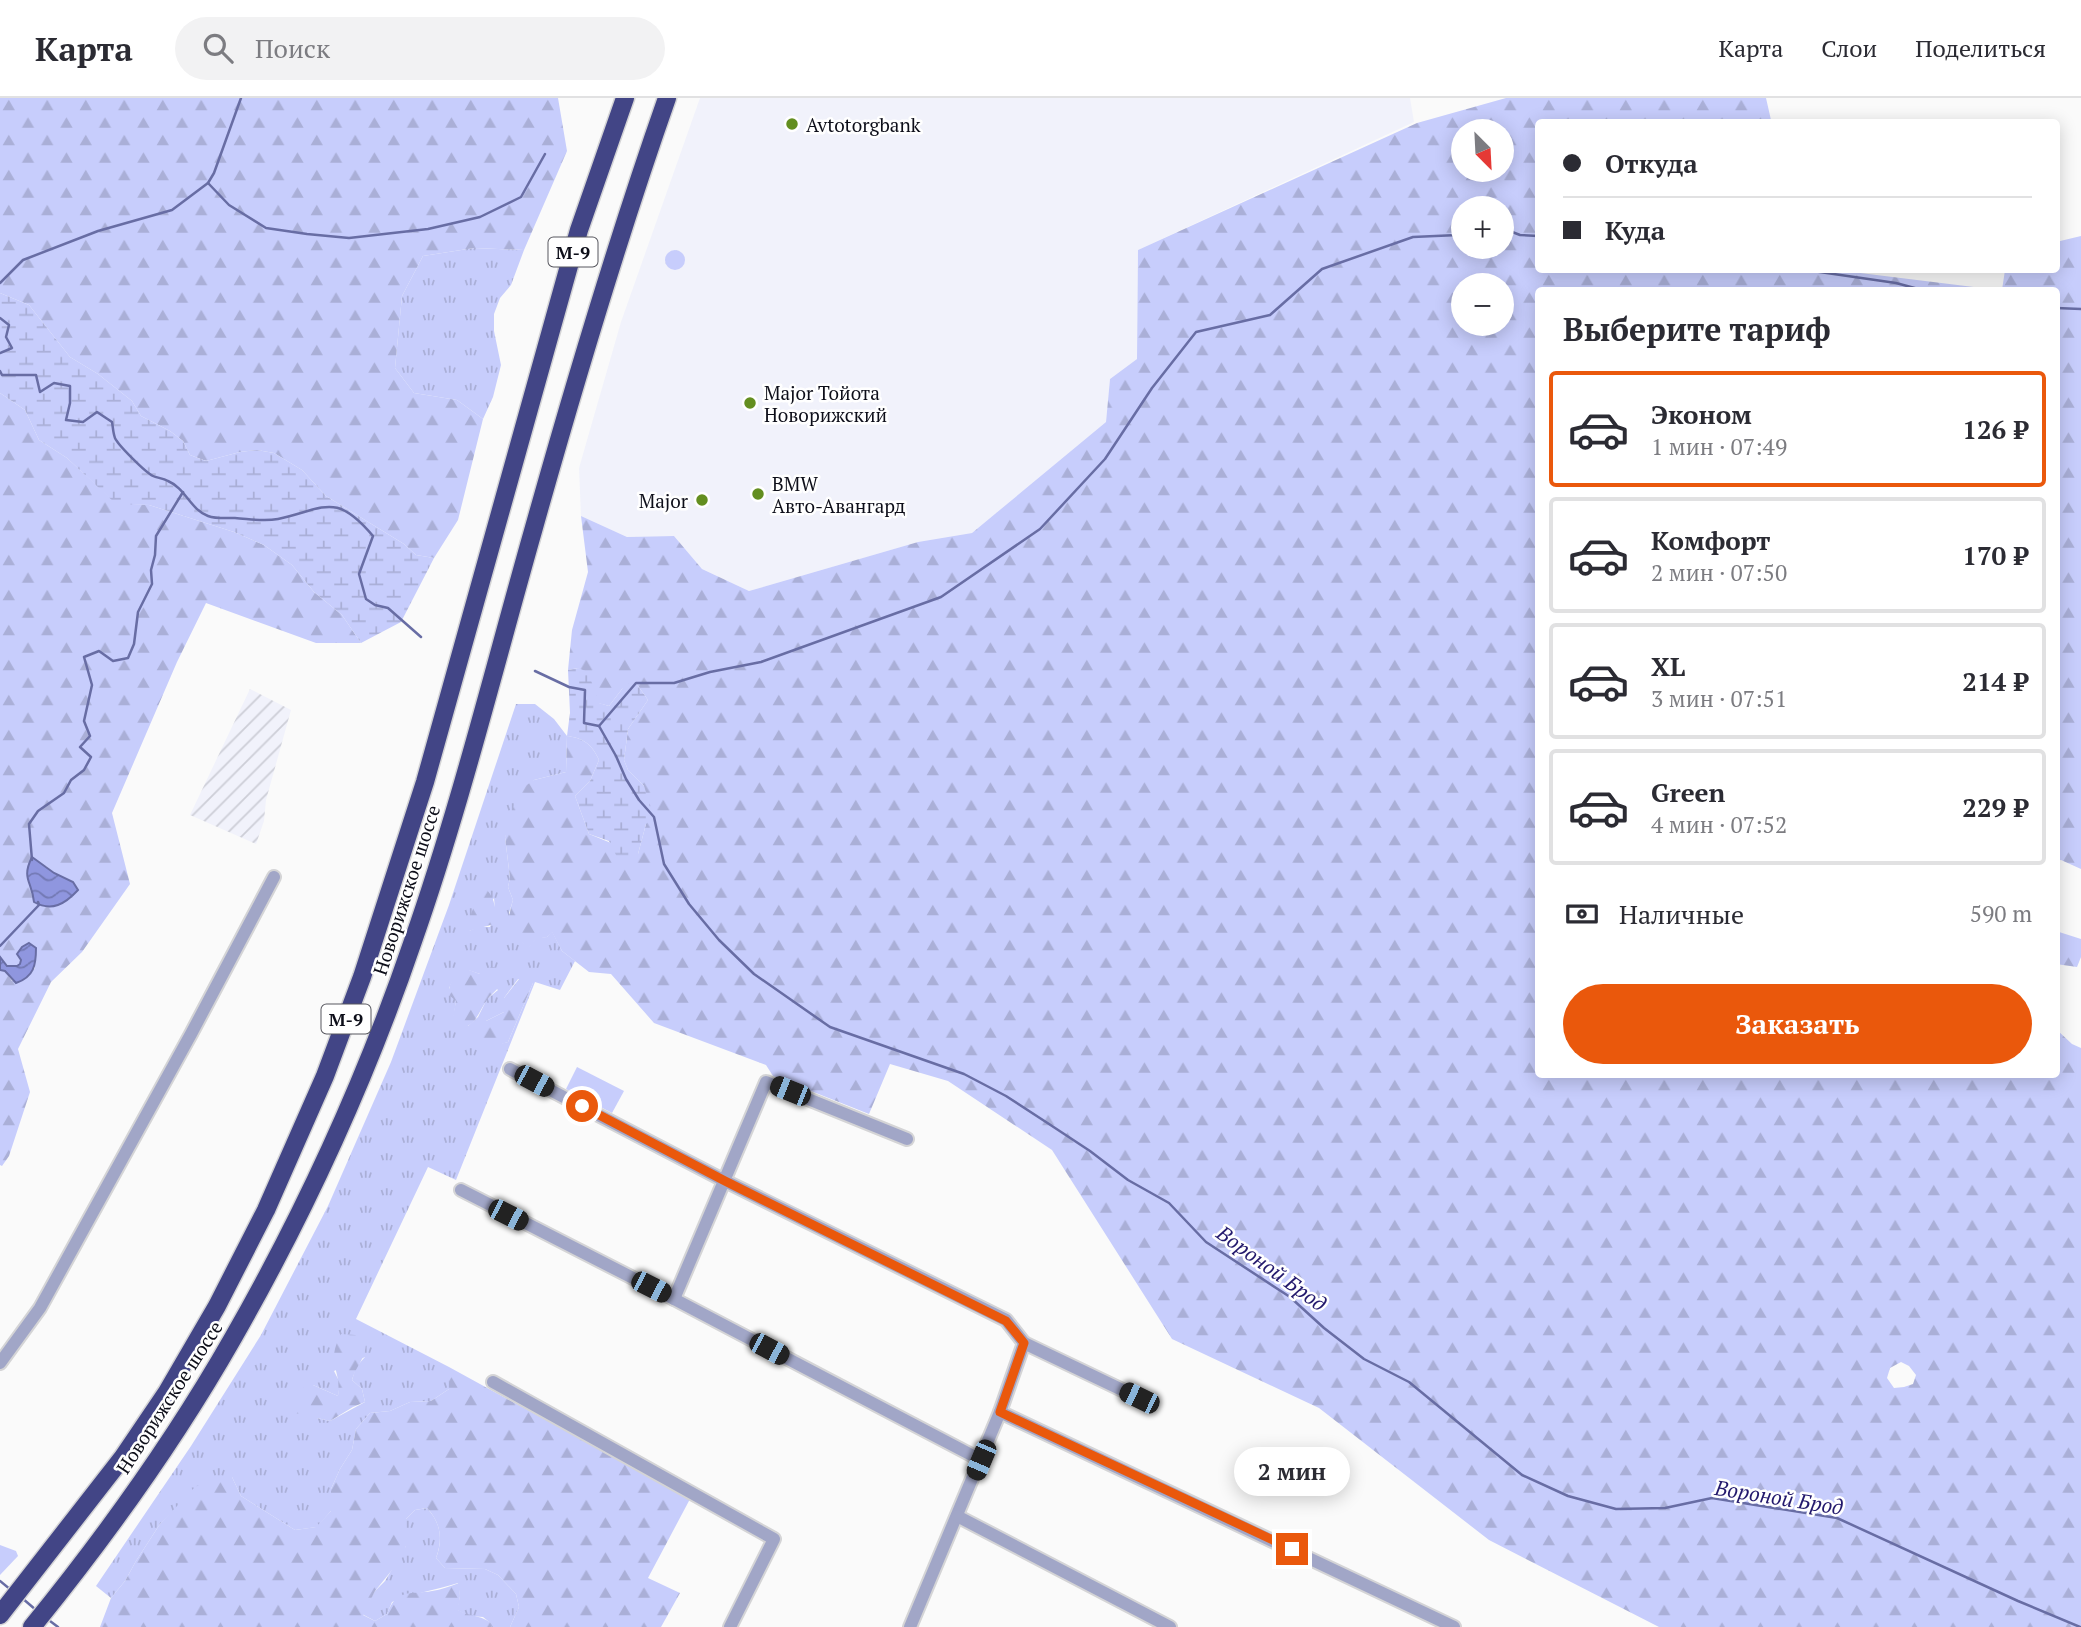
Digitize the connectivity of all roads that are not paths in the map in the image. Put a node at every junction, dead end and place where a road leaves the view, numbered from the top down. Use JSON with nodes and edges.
{"nodes":[{"id":1,"x":625,"y":98,"type":"edge"},
{"id":2,"x":667,"y":98,"type":"edge"},
{"id":3,"x":274,"y":877,"type":"dead end"},
{"id":4,"x":510,"y":1069,"type":"dead end"},
{"id":5,"x":907,"y":1139,"type":"dead end"},
{"id":6,"x":725,"y":1181,"type":"junction"},
{"id":7,"x":461,"y":1190,"type":"dead end"},
{"id":8,"x":674,"y":1299,"type":"junction"},
{"id":9,"x":1024,"y":1343,"type":"junction"},
{"id":10,"x":0,"y":1363,"type":"edge"},
{"id":11,"x":493,"y":1382,"type":"dead end"},
{"id":12,"x":1139,"y":1398,"type":"dead end"},
{"id":13,"x":1000,"y":1412,"type":"junction"},
{"id":14,"x":981,"y":1460,"type":"junction"},
{"id":15,"x":957,"y":1516,"type":"junction"},
{"id":16,"x":0,"y":1615,"type":"edge"},
{"id":17,"x":32,"y":1627,"type":"edge"},
{"id":18,"x":730,"y":1627,"type":"edge"},
{"id":19,"x":910,"y":1627,"type":"edge"},
{"id":20,"x":1170,"y":1627,"type":"edge"},
{"id":21,"x":1454,"y":1627,"type":"edge"}],
"edges":[{"from":1,"to":16,"type":"highway","name":"Новорижское шоссе","number":"М-9"},
{"from":2,"to":17,"type":"highway","name":"Новорижское шоссе","number":"М-9"},
{"from":3,"to":10,"type":"street"},
{"from":4,"to":6,"type":"street"},
{"from":5,"to":6,"type":"street"},
{"from":6,"to":8,"type":"street"},
{"from":6,"to":9,"type":"street"},
{"from":7,"to":8,"type":"street"},
{"from":8,"to":14,"type":"street"},
{"from":9,"to":12,"type":"street"},
{"from":9,"to":13,"type":"street"},
{"from":11,"to":18,"type":"street"},
{"from":13,"to":14,"type":"street"},
{"from":13,"to":21,"type":"street"},
{"from":14,"to":15,"type":"street"},
{"from":15,"to":19,"type":"street"},
{"from":15,"to":20,"type":"street"}]}
